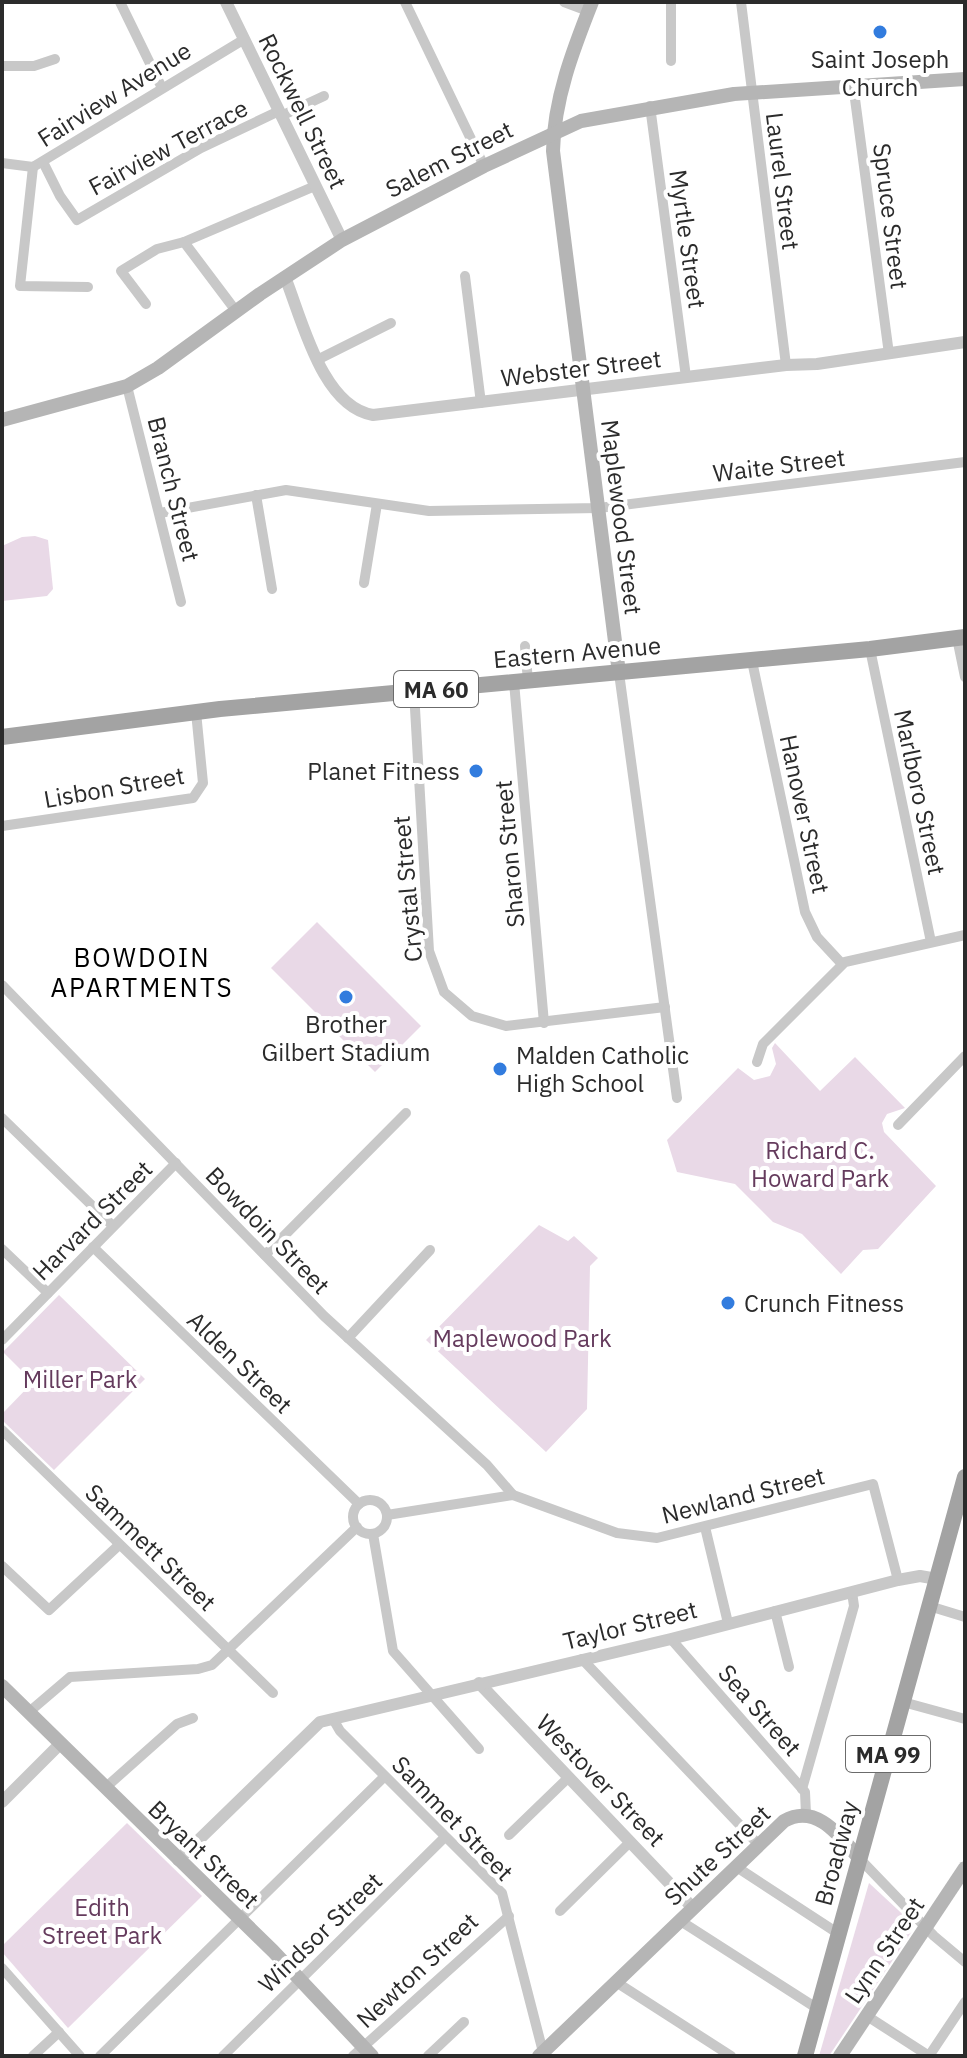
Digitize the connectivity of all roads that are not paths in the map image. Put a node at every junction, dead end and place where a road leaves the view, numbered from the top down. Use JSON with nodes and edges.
{"nodes":[{"id":1,"x":120,"y":2,"type":"edge"},
{"id":2,"x":226,"y":2,"type":"edge"},
{"id":3,"x":405,"y":2,"type":"edge"},
{"id":4,"x":564,"y":2,"type":"edge"},
{"id":5,"x":671,"y":2,"type":"edge"},
{"id":6,"x":741,"y":2,"type":"edge"},
{"id":7,"x":590,"y":6,"type":"edge"},
{"id":8,"x":243,"y":40,"type":"junction"},
{"id":9,"x":55,"y":59,"type":"dead end"},
{"id":10,"x":671,"y":61,"type":"dead end"},
{"id":11,"x":2,"y":66,"type":"edge"},
{"id":12,"x":965,"y":79,"type":"edge"},
{"id":13,"x":853,"y":84,"type":"junction"},
{"id":14,"x":162,"y":88,"type":"junction"},
{"id":15,"x":752,"y":92,"type":"junction"},
{"id":16,"x":324,"y":96,"type":"dead end"},
{"id":17,"x":650,"y":106,"type":"junction"},
{"id":18,"x":280,"y":113,"type":"junction"},
{"id":19,"x":553,"y":132,"type":"junction"},
{"id":20,"x":2,"y":163,"type":"edge"},
{"id":21,"x":38,"y":164,"type":"junction"},
{"id":22,"x":484,"y":166,"type":"junction"},
{"id":23,"x":315,"y":186,"type":"junction"},
{"id":24,"x":342,"y":240,"type":"junction"},
{"id":25,"x":184,"y":242,"type":"junction"},
{"id":26,"x":465,"y":276,"type":"dead end"},
{"id":27,"x":285,"y":277,"type":"junction"},
{"id":28,"x":88,"y":287,"type":"dead end"},
{"id":29,"x":146,"y":304,"type":"dead end"},
{"id":30,"x":236,"y":311,"type":"junction"},
{"id":31,"x":391,"y":323,"type":"dead end"},
{"id":32,"x":965,"y":342,"type":"edge"},
{"id":33,"x":889,"y":354,"type":"junction"},
{"id":34,"x":319,"y":359,"type":"junction"},
{"id":35,"x":786,"y":365,"type":"junction"},
{"id":36,"x":686,"y":377,"type":"junction"},
{"id":37,"x":127,"y":386,"type":"junction"},
{"id":38,"x":584,"y":389,"type":"junction"},
{"id":39,"x":481,"y":403,"type":"junction"},
{"id":40,"x":2,"y":420,"type":"edge"},
{"id":41,"x":965,"y":462,"type":"edge"},
{"id":42,"x":256,"y":495,"type":"junction"},
{"id":43,"x":377,"y":504,"type":"junction"},
{"id":44,"x":599,"y":508,"type":"junction"},
{"id":45,"x":160,"y":513,"type":"junction"},
{"id":46,"x":364,"y":583,"type":"dead end"},
{"id":47,"x":272,"y":589,"type":"dead end"},
{"id":48,"x":181,"y":602,"type":"dead end"},
{"id":49,"x":961,"y":637,"type":"edge"},
{"id":50,"x":525,"y":646,"type":"dead end"},
{"id":51,"x":870,"y":649,"type":"junction"},
{"id":52,"x":752,"y":661,"type":"junction"},
{"id":53,"x":619,"y":673,"type":"junction"},
{"id":54,"x":965,"y":677,"type":"edge"},
{"id":55,"x":521,"y":681,"type":"junction"},
{"id":56,"x":414,"y":691,"type":"junction"},
{"id":57,"x":196,"y":712,"type":"junction"},
{"id":58,"x":2,"y":737,"type":"edge"},
{"id":59,"x":2,"y":826,"type":"edge"},
{"id":60,"x":965,"y":935,"type":"edge"},
{"id":61,"x":931,"y":942,"type":"junction"},
{"id":62,"x":842,"y":964,"type":"junction"},
{"id":63,"x":2,"y":985,"type":"edge"},
{"id":64,"x":665,"y":1007,"type":"junction"},
{"id":65,"x":544,"y":1023,"type":"junction"},
{"id":66,"x":965,"y":1056,"type":"edge"},
{"id":67,"x":757,"y":1062,"type":"dead end"},
{"id":68,"x":677,"y":1098,"type":"dead end"},
{"id":69,"x":406,"y":1113,"type":"dead end"},
{"id":70,"x":2,"y":1118,"type":"edge"},
{"id":71,"x":898,"y":1125,"type":"dead end"},
{"id":72,"x":176,"y":1163,"type":"junction"},
{"id":73,"x":113,"y":1226,"type":"junction"},
{"id":74,"x":93,"y":1247,"type":"junction"},
{"id":75,"x":2,"y":1249,"type":"edge"},
{"id":76,"x":430,"y":1250,"type":"dead end"},
{"id":77,"x":265,"y":1255,"type":"junction"},
{"id":78,"x":48,"y":1293,"type":"junction"},
{"id":79,"x":348,"y":1338,"type":"junction"},
{"id":80,"x":2,"y":1340,"type":"edge"},
{"id":81,"x":2,"y":1430,"type":"edge"},
{"id":82,"x":965,"y":1477,"type":"edge"},
{"id":83,"x":513,"y":1495,"type":"junction"},
{"id":84,"x":359,"y":1504,"type":"junction"},
{"id":85,"x":387,"y":1515,"type":"junction"},
{"id":86,"x":960,"y":1515,"type":"edge"},
{"id":87,"x":357,"y":1527,"type":"junction"},
{"id":88,"x":705,"y":1527,"type":"junction"},
{"id":89,"x":373,"y":1534,"type":"junction"},
{"id":90,"x":119,"y":1545,"type":"junction"},
{"id":91,"x":2,"y":1566,"type":"edge"},
{"id":92,"x":937,"y":1579,"type":"junction"},
{"id":93,"x":898,"y":1580,"type":"junction"},
{"id":94,"x":852,"y":1592,"type":"junction"},
{"id":95,"x":929,"y":1606,"type":"junction"},
{"id":96,"x":775,"y":1611,"type":"junction"},
{"id":97,"x":965,"y":1617,"type":"edge"},
{"id":98,"x":728,"y":1623,"type":"junction"},
{"id":99,"x":671,"y":1639,"type":"junction"},
{"id":100,"x":228,"y":1650,"type":"junction"},
{"id":101,"x":582,"y":1659,"type":"junction"},
{"id":102,"x":789,"y":1667,"type":"dead end"},
{"id":103,"x":479,"y":1683,"type":"junction"},
{"id":104,"x":2,"y":1686,"type":"edge"},
{"id":105,"x":273,"y":1693,"type":"dead end"},
{"id":106,"x":432,"y":1695,"type":"junction"},
{"id":107,"x":903,"y":1702,"type":"junction"},
{"id":108,"x":29,"y":1712,"type":"junction"},
{"id":109,"x":193,"y":1718,"type":"dead end"},
{"id":110,"x":333,"y":1719,"type":"junction"},
{"id":111,"x":965,"y":1719,"type":"edge"},
{"id":112,"x":60,"y":1744,"type":"junction"},
{"id":113,"x":479,"y":1749,"type":"dead end"},
{"id":114,"x":384,"y":1777,"type":"junction"},
{"id":115,"x":569,"y":1777,"type":"junction"},
{"id":116,"x":105,"y":1788,"type":"junction"},
{"id":117,"x":802,"y":1789,"type":"junction"},
{"id":118,"x":2,"y":1802,"type":"edge"},
{"id":119,"x":806,"y":1814,"type":"junction"},
{"id":120,"x":509,"y":1835,"type":"dead end"},
{"id":121,"x":445,"y":1837,"type":"junction"},
{"id":122,"x":630,"y":1842,"type":"junction"},
{"id":123,"x":758,"y":1844,"type":"junction"},
{"id":124,"x":859,"y":1858,"type":"junction"},
{"id":125,"x":178,"y":1860,"type":"junction"},
{"id":126,"x":735,"y":1866,"type":"junction"},
{"id":127,"x":965,"y":1868,"type":"edge"},
{"id":128,"x":692,"y":1907,"type":"junction"},
{"id":129,"x":560,"y":1911,"type":"dead end"},
{"id":130,"x":509,"y":1916,"type":"junction"},
{"id":131,"x":240,"y":1919,"type":"junction"},
{"id":132,"x":679,"y":1920,"type":"junction"},
{"id":133,"x":927,"y":1926,"type":"junction"},
{"id":134,"x":839,"y":1934,"type":"junction"},
{"id":135,"x":965,"y":1962,"type":"edge"},
{"id":136,"x":2,"y":1968,"type":"edge"},
{"id":137,"x":301,"y":1979,"type":"junction"},
{"id":138,"x":616,"y":1982,"type":"junction"},
{"id":139,"x":965,"y":2002,"type":"edge"},
{"id":140,"x":818,"y":2009,"type":"junction"},
{"id":141,"x":867,"y":2016,"type":"junction"},
{"id":142,"x":464,"y":2022,"type":"dead end"},
{"id":143,"x":59,"y":2032,"type":"junction"},
{"id":144,"x":363,"y":2053,"type":"edge"},
{"id":145,"x":541,"y":2054,"type":"edge"},
{"id":146,"x":33,"y":2056,"type":"edge"},
{"id":147,"x":80,"y":2056,"type":"edge"},
{"id":148,"x":100,"y":2056,"type":"edge"},
{"id":149,"x":223,"y":2056,"type":"edge"},
{"id":150,"x":428,"y":2056,"type":"edge"},
{"id":151,"x":731,"y":2056,"type":"edge"},
{"id":152,"x":805,"y":2056,"type":"edge"},
{"id":153,"x":840,"y":2056,"type":"edge"},
{"id":154,"x":929,"y":2056,"type":"edge"}],
"edges":[{"from":1,"to":14,"type":"street"},
{"from":2,"to":8,"type":"street","name":"Rockwell Street"},
{"from":3,"to":22,"type":"street"},
{"from":4,"to":7,"type":"street"},
{"from":5,"to":10,"type":"street"},
{"from":6,"to":15,"type":"street","name":"Laurel Street"},
{"from":7,"to":19,"type":"main road","name":"Maplewood Street"},
{"from":8,"to":14,"type":"street","name":"Fairview Avenue"},
{"from":8,"to":18,"type":"street","name":"Rockwell Street"},
{"from":9,"to":11,"type":"street"},
{"from":12,"to":13,"type":"main road","name":"Salem Street"},
{"from":13,"to":15,"type":"main road","name":"Salem Street"},
{"from":13,"to":33,"type":"street","name":"Spruce Street"},
{"from":14,"to":21,"type":"street","name":"Fairview Avenue"},
{"from":15,"to":17,"type":"main road","name":"Salem Street"},
{"from":15,"to":35,"type":"street","name":"Laurel Street"},
{"from":16,"to":18,"type":"street","name":"Fairview Terrace"},
{"from":17,"to":19,"type":"main road","name":"Salem Street"},
{"from":17,"to":36,"type":"street","name":"Myrtle Street"},
{"from":18,"to":21,"type":"street","name":"Fairview Terrace"},
{"from":18,"to":23,"type":"street","name":"Rockwell Street"},
{"from":19,"to":22,"type":"main road","name":"Salem Street"},
{"from":19,"to":38,"type":"main road","name":"Maplewood Street"},
{"from":20,"to":21,"type":"street","name":"Fairview Avenue"},
{"from":21,"to":28,"type":"street"},
{"from":22,"to":24,"type":"main road","name":"Salem Street"},
{"from":23,"to":24,"type":"street","name":"Rockwell Street"},
{"from":23,"to":25,"type":"street"},
{"from":24,"to":27,"type":"main road","name":"Salem Street"},
{"from":25,"to":29,"type":"street"},
{"from":25,"to":30,"type":"street"},
{"from":26,"to":39,"type":"street"},
{"from":27,"to":30,"type":"main road","name":"Salem Street"},
{"from":27,"to":34,"type":"street","name":"Webster Street"},
{"from":30,"to":37,"type":"main road","name":"Salem Street"},
{"from":31,"to":34,"type":"street"},
{"from":32,"to":33,"type":"street","name":"Webster Street"},
{"from":33,"to":35,"type":"street","name":"Webster Street"},
{"from":34,"to":39,"type":"street","name":"Webster Street"},
{"from":35,"to":36,"type":"street","name":"Webster Street"},
{"from":36,"to":38,"type":"street","name":"Webster Street"},
{"from":37,"to":40,"type":"main road","name":"Salem Street"},
{"from":37,"to":45,"type":"street","name":"Branch Street"},
{"from":38,"to":39,"type":"street","name":"Webster Street"},
{"from":38,"to":44,"type":"main road","name":"Maplewood Street"},
{"from":41,"to":44,"type":"street","name":"Waite Street"},
{"from":42,"to":43,"type":"street","name":"Waite Street"},
{"from":42,"to":45,"type":"street","name":"Waite Street"},
{"from":42,"to":47,"type":"street"},
{"from":43,"to":44,"type":"street","name":"Waite Street"},
{"from":43,"to":46,"type":"street"},
{"from":44,"to":53,"type":"main road","name":"Maplewood Street"},
{"from":45,"to":48,"type":"street","name":"Branch Street"},
{"from":49,"to":51,"type":"main road","name":"Eastern Avenue","number":"MA 60"},
{"from":49,"to":54,"type":"street"},
{"from":50,"to":55,"type":"street","name":"Sharon Street"},
{"from":51,"to":52,"type":"main road","name":"Eastern Avenue","number":"MA 60"},
{"from":51,"to":61,"type":"street","name":"Marlboro Street"},
{"from":52,"to":53,"type":"main road","name":"Eastern Avenue","number":"MA 60"},
{"from":52,"to":62,"type":"street","name":"Hanover Street"},
{"from":53,"to":55,"type":"main road","name":"Eastern Avenue","number":"MA 60"},
{"from":53,"to":64,"type":"street","name":"Maplewood Street"},
{"from":55,"to":56,"type":"main road","name":"Eastern Avenue","number":"MA 60"},
{"from":55,"to":65,"type":"street","name":"Sharon Street"},
{"from":56,"to":57,"type":"main road","name":"Eastern Avenue","number":"MA 60"},
{"from":56,"to":65,"type":"street","name":"Crystal Street"},
{"from":57,"to":58,"type":"main road","name":"Eastern Avenue","number":"MA 60"},
{"from":57,"to":59,"type":"street","name":"Lisbon Street"},
{"from":60,"to":61,"type":"street"},
{"from":61,"to":62,"type":"street"},
{"from":62,"to":67,"type":"street"},
{"from":63,"to":72,"type":"street","name":"Bowdoin Street"},
{"from":64,"to":65,"type":"street","name":"Crystal Street"},
{"from":64,"to":68,"type":"street","name":"Maplewood Street"},
{"from":66,"to":71,"type":"street"},
{"from":69,"to":77,"type":"street"},
{"from":70,"to":73,"type":"street"},
{"from":72,"to":73,"type":"street","name":"Harvard Street"},
{"from":72,"to":77,"type":"street","name":"Bowdoin Street"},
{"from":73,"to":74,"type":"street","name":"Harvard Street"},
{"from":74,"to":78,"type":"street","name":"Harvard Street"},
{"from":74,"to":84,"type":"street","name":"Alden Street"},
{"from":75,"to":78,"type":"street"},
{"from":76,"to":79,"type":"street"},
{"from":77,"to":79,"type":"street","name":"Bowdoin Street"},
{"from":78,"to":80,"type":"street","name":"Harvard Street"},
{"from":79,"to":83,"type":"street","name":"Bowdoin Street"},
{"from":81,"to":90,"type":"street","name":"Sammett Street"},
{"from":82,"to":86,"type":"main road","name":"Broadway","number":"MA 99"},
{"from":83,"to":85,"type":"street","name":"Newland Street"},
{"from":83,"to":88,"type":"street","name":"Newland Street"},
{"from":84,"to":85,"type":"street"},
{"from":84,"to":87,"type":"street"},
{"from":85,"to":89,"type":"street"},
{"from":86,"to":92,"type":"main road","name":"Broadway","number":"MA 99"},
{"from":87,"to":89,"type":"street"},
{"from":87,"to":100,"type":"street"},
{"from":88,"to":93,"type":"street","name":"Newland Street"},
{"from":88,"to":98,"type":"street"},
{"from":89,"to":106,"type":"street"},
{"from":90,"to":91,"type":"street"},
{"from":90,"to":100,"type":"street","name":"Sammett Street"},
{"from":92,"to":93,"type":"street","name":"Taylor Street"},
{"from":92,"to":95,"type":"main road","name":"Broadway","number":"MA 99"},
{"from":93,"to":94,"type":"street","name":"Taylor Street"},
{"from":94,"to":96,"type":"street","name":"Taylor Street"},
{"from":94,"to":117,"type":"street"},
{"from":95,"to":97,"type":"street"},
{"from":95,"to":107,"type":"main road","name":"Broadway","number":"MA 99"},
{"from":96,"to":98,"type":"street","name":"Taylor Street"},
{"from":96,"to":102,"type":"street"},
{"from":98,"to":99,"type":"street","name":"Taylor Street"},
{"from":99,"to":101,"type":"street","name":"Taylor Street"},
{"from":99,"to":117,"type":"street","name":"Sea Street"},
{"from":100,"to":105,"type":"street","name":"Sammett Street"},
{"from":100,"to":108,"type":"street"},
{"from":101,"to":103,"type":"street","name":"Taylor Street"},
{"from":101,"to":123,"type":"street"},
{"from":103,"to":106,"type":"street","name":"Taylor Street"},
{"from":103,"to":115,"type":"street","name":"Westover Street"},
{"from":104,"to":108,"type":"main road","name":"Bryant Street"},
{"from":106,"to":110,"type":"street","name":"Taylor Street"},
{"from":106,"to":113,"type":"street"},
{"from":107,"to":111,"type":"street"},
{"from":107,"to":124,"type":"main road","name":"Broadway","number":"MA 99"},
{"from":108,"to":112,"type":"main road","name":"Bryant Street"},
{"from":109,"to":116,"type":"street"},
{"from":110,"to":114,"type":"street","name":"Sammet Street"},
{"from":110,"to":125,"type":"street","name":"Taylor Street"},
{"from":112,"to":116,"type":"main road","name":"Bryant Street"},
{"from":112,"to":118,"type":"street"},
{"from":114,"to":121,"type":"street","name":"Sammet Street"},
{"from":114,"to":131,"type":"street"},
{"from":115,"to":120,"type":"street"},
{"from":115,"to":122,"type":"street","name":"Westover Street"},
{"from":116,"to":125,"type":"main road","name":"Bryant Street"},
{"from":117,"to":119,"type":"street","name":"Sea Street"},
{"from":119,"to":123,"type":"main road","name":"Shute Street"},
{"from":119,"to":124,"type":"main road","name":"Shute Street"},
{"from":121,"to":130,"type":"street","name":"Sammet Street"},
{"from":121,"to":137,"type":"street","name":"Windsor Street"},
{"from":122,"to":128,"type":"street","name":"Westover Street"},
{"from":122,"to":129,"type":"street"},
{"from":123,"to":126,"type":"main road","name":"Shute Street"},
{"from":124,"to":133,"type":"street","name":"Shute Street"},
{"from":124,"to":134,"type":"main road","name":"Broadway","number":"MA 99"},
{"from":125,"to":131,"type":"main road","name":"Bryant Street"},
{"from":126,"to":128,"type":"main road","name":"Shute Street"},
{"from":126,"to":134,"type":"street"},
{"from":127,"to":133,"type":"main road","name":"Lynn Street"},
{"from":128,"to":132,"type":"main road","name":"Shute Street"},
{"from":130,"to":144,"type":"street","name":"Newton Street"},
{"from":130,"to":145,"type":"street","name":"Sammet Street"},
{"from":131,"to":137,"type":"main road","name":"Bryant Street"},
{"from":131,"to":148,"type":"street"},
{"from":132,"to":138,"type":"main road","name":"Shute Street"},
{"from":132,"to":140,"type":"street"},
{"from":133,"to":135,"type":"street","name":"Shute Street"},
{"from":133,"to":141,"type":"main road","name":"Lynn Street"},
{"from":134,"to":140,"type":"main road","name":"Broadway","number":"MA 99"},
{"from":136,"to":143,"type":"street"},
{"from":137,"to":144,"type":"main road","name":"Bryant Street"},
{"from":137,"to":149,"type":"street","name":"Windsor Street"},
{"from":138,"to":145,"type":"main road","name":"Shute Street"},
{"from":138,"to":151,"type":"street"},
{"from":139,"to":154,"type":"street"},
{"from":140,"to":152,"type":"main road","name":"Broadway","number":"MA 99"},
{"from":141,"to":153,"type":"main road","name":"Lynn Street"},
{"from":141,"to":154,"type":"street"},
{"from":142,"to":150,"type":"street"},
{"from":143,"to":146,"type":"street"},
{"from":143,"to":147,"type":"street"}]}
